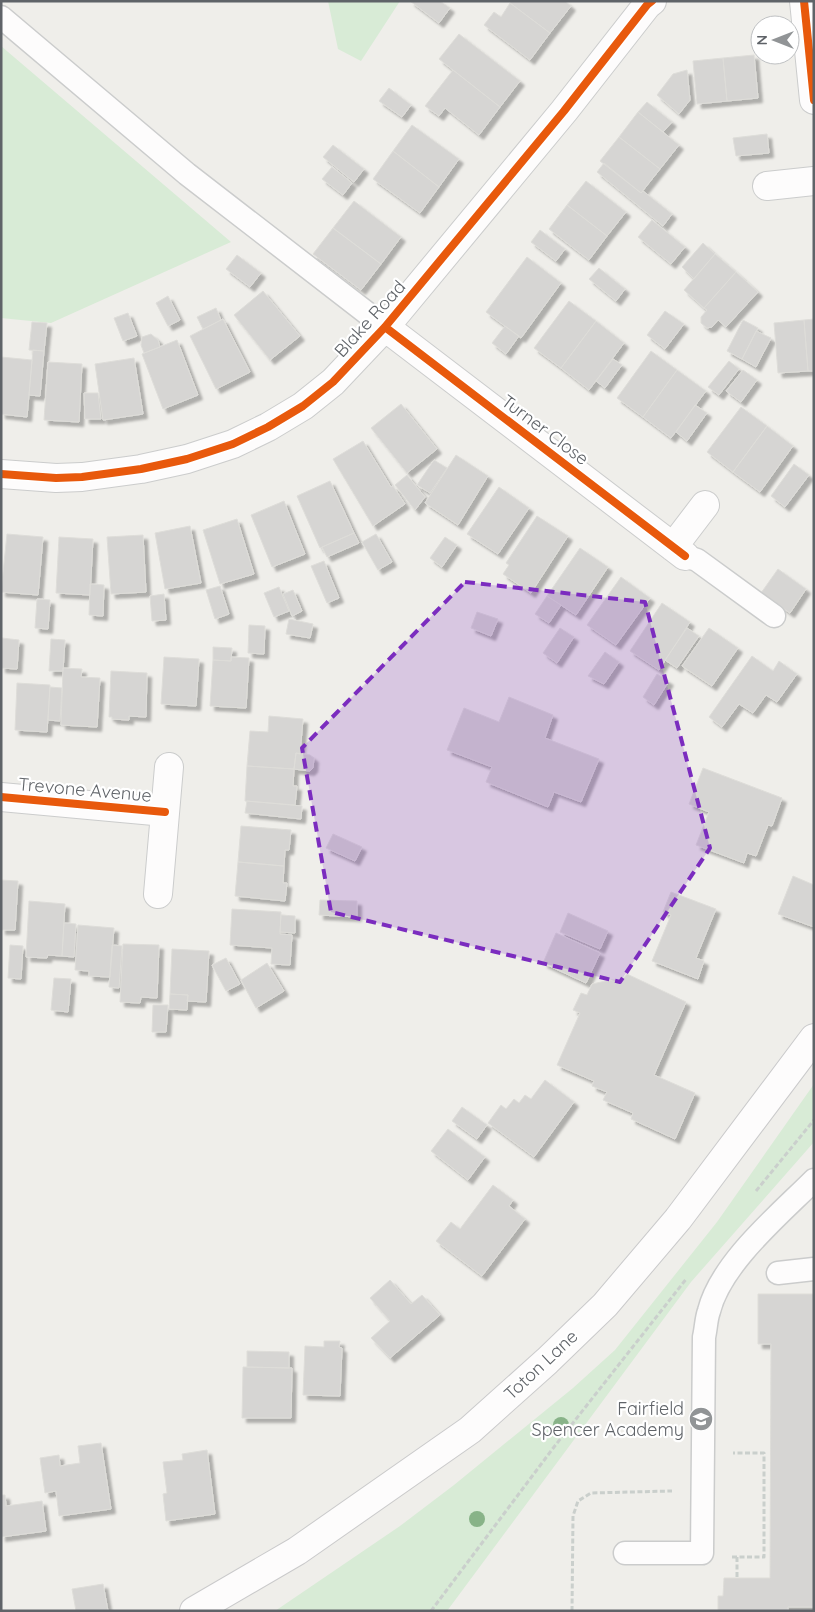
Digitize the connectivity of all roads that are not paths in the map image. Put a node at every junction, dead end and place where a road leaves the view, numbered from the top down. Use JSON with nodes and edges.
{"nodes":[{"id":1,"x":652,"y":1,"type":"edge"},
{"id":2,"x":804,"y":1,"type":"edge"},
{"id":3,"x":1,"y":17,"type":"edge"},
{"id":4,"x":814,"y":100,"type":"edge"},
{"id":5,"x":814,"y":181,"type":"edge"},
{"id":6,"x":768,"y":186,"type":"dead end"},
{"id":7,"x":386,"y":327,"type":"junction"},
{"id":8,"x":1,"y":474,"type":"edge"},
{"id":9,"x":705,"y":505,"type":"dead end"},
{"id":10,"x":679,"y":552,"type":"junction"},
{"id":11,"x":774,"y":616,"type":"dead end"},
{"id":12,"x":169,"y":767,"type":"dead end"},
{"id":13,"x":1,"y":797,"type":"edge"},
{"id":14,"x":165,"y":812,"type":"junction"},
{"id":15,"x":158,"y":894,"type":"dead end"},
{"id":16,"x":814,"y":1038,"type":"edge"},
{"id":17,"x":814,"y":1180,"type":"edge"},
{"id":18,"x":814,"y":1269,"type":"edge"},
{"id":19,"x":778,"y":1273,"type":"dead end"},
{"id":20,"x":625,"y":1553,"type":"dead end"},
{"id":21,"x":194,"y":1611,"type":"edge"}],
"edges":[{"from":1,"to":7,"type":"street","name":"Blake Road"},
{"from":2,"to":4,"type":"street"},
{"from":3,"to":7,"type":"lane"},
{"from":5,"to":6,"type":"street"},
{"from":7,"to":8,"type":"street","name":"Blake Road"},
{"from":7,"to":10,"type":"street","name":"Turner Close"},
{"from":9,"to":10,"type":"street"},
{"from":10,"to":11,"type":"lane","name":"Turner Close"},
{"from":12,"to":14,"type":"street","name":"Trevone Avenue"},
{"from":13,"to":14,"type":"street","name":"Trevone Avenue"},
{"from":14,"to":15,"type":"street","name":"Trevone Avenue"},
{"from":16,"to":21,"type":"street","name":"Toton Lane"},
{"from":17,"to":20,"type":"lane"},
{"from":18,"to":19,"type":"lane"}]}
